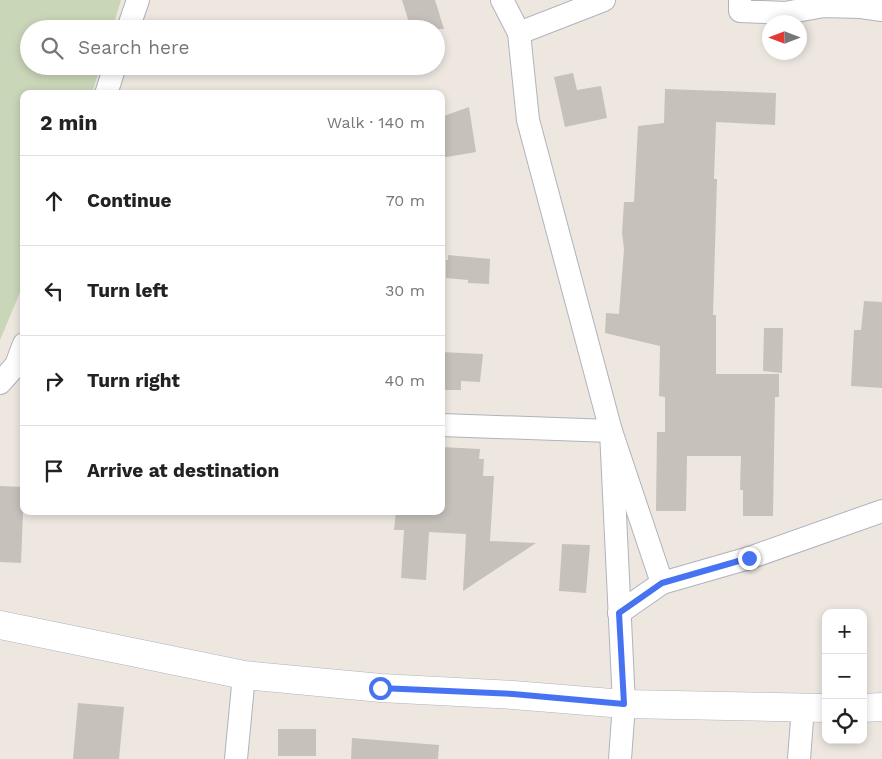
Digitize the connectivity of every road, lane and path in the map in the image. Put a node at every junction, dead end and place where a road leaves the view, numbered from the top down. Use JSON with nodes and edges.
{"nodes":[{"id":1,"x":138,"y":0,"type":"edge"},
{"id":2,"x":502,"y":0,"type":"edge"},
{"id":3,"x":604,"y":0,"type":"edge"},
{"id":4,"x":740,"y":0,"type":"edge"},
{"id":5,"x":882,"y":10,"type":"edge"},
{"id":6,"x":131,"y":20,"type":"edge"},
{"id":7,"x":519,"y":33,"type":"junction"},
{"id":8,"x":113,"y":75,"type":"edge"},
{"id":9,"x":107,"y":90,"type":"edge"},
{"id":10,"x":20,"y":354,"type":"edge"},
{"id":11,"x":0,"y":384,"type":"edge"},
{"id":12,"x":445,"y":425,"type":"edge"},
{"id":13,"x":610,"y":431,"type":"junction"},
{"id":14,"x":882,"y":511,"type":"edge"},
{"id":15,"x":662,"y":583,"type":"junction"},
{"id":16,"x":619,"y":613,"type":"junction"},
{"id":17,"x":0,"y":625,"type":"edge"},
{"id":18,"x":244,"y":675,"type":"junction"},
{"id":19,"x":624,"y":704,"type":"junction"},
{"id":20,"x":882,"y":707,"type":"edge"},
{"id":21,"x":814,"y":708,"type":"edge"},
{"id":22,"x":867,"y":708,"type":"edge"},
{"id":23,"x":236,"y":759,"type":"edge"},
{"id":24,"x":620,"y":759,"type":"edge"},
{"id":25,"x":799,"y":759,"type":"edge"}],
"edges":[{"from":1,"to":6,"type":"street"},
{"from":2,"to":7,"type":"street"},
{"from":3,"to":7,"type":"street"},
{"from":4,"to":5,"type":"street"},
{"from":7,"to":13,"type":"street"},
{"from":8,"to":9,"type":"street"},
{"from":10,"to":11,"type":"street"},
{"from":12,"to":13,"type":"street"},
{"from":13,"to":15,"type":"street"},
{"from":13,"to":16,"type":"street"},
{"from":14,"to":15,"type":"street"},
{"from":15,"to":16,"type":"street"},
{"from":16,"to":19,"type":"street"},
{"from":17,"to":18,"type":"main road"},
{"from":18,"to":19,"type":"main road"},
{"from":18,"to":23,"type":"street"},
{"from":19,"to":21,"type":"main road"},
{"from":19,"to":24,"type":"street"},
{"from":20,"to":22,"type":"main road"},
{"from":21,"to":25,"type":"street"}]}
